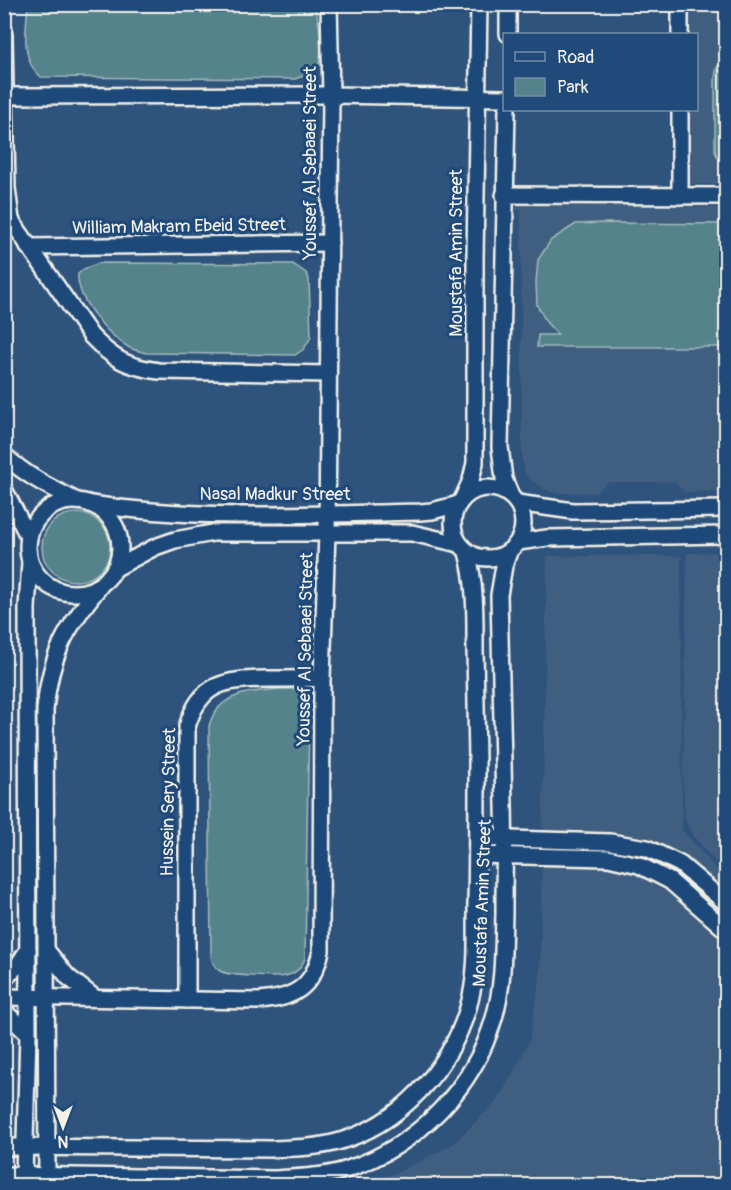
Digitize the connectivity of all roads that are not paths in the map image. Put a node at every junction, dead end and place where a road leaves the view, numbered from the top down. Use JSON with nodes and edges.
{"nodes":[{"id":1,"x":329,"y":4,"type":"edge"},
{"id":2,"x":479,"y":4,"type":"edge"},
{"id":3,"x":508,"y":4,"type":"edge"},
{"id":4,"x":681,"y":4,"type":"edge"},
{"id":5,"x":508,"y":33,"type":"edge"},
{"id":6,"x":680,"y":33,"type":"edge"},
{"id":7,"x":4,"y":34,"type":"edge"},
{"id":8,"x":331,"y":95,"type":"junction"},
{"id":9,"x":5,"y":96,"type":"edge"},
{"id":10,"x":477,"y":98,"type":"junction"},
{"id":11,"x":503,"y":98,"type":"edge"},
{"id":12,"x":507,"y":111,"type":"edge"},
{"id":13,"x":680,"y":111,"type":"edge"},
{"id":14,"x":680,"y":196,"type":"junction"},
{"id":15,"x":726,"y":196,"type":"edge"},
{"id":16,"x":504,"y":201,"type":"junction"},
{"id":17,"x":476,"y":208,"type":"junction"},
{"id":18,"x":330,"y":243,"type":"junction"},
{"id":19,"x":28,"y":247,"type":"junction"},
{"id":20,"x":328,"y":374,"type":"junction"},
{"id":21,"x":4,"y":455,"type":"edge"},
{"id":22,"x":4,"y":489,"type":"edge"},
{"id":23,"x":514,"y":500,"type":"junction"},
{"id":24,"x":84,"y":502,"type":"junction"},
{"id":25,"x":460,"y":502,"type":"junction"},
{"id":26,"x":726,"y":509,"type":"edge"},
{"id":27,"x":326,"y":514,"type":"junction"},
{"id":28,"x":327,"y":533,"type":"junction"},
{"id":29,"x":726,"y":535,"type":"edge"},
{"id":30,"x":29,"y":538,"type":"junction"},
{"id":31,"x":513,"y":547,"type":"junction"},
{"id":32,"x":463,"y":548,"type":"junction"},
{"id":33,"x":30,"y":562,"type":"junction"},
{"id":34,"x":116,"y":568,"type":"junction"},
{"id":35,"x":100,"y":586,"type":"junction"},
{"id":36,"x":322,"y":678,"type":"junction"},
{"id":37,"x":505,"y":837,"type":"junction"},
{"id":38,"x":478,"y":838,"type":"junction"},
{"id":39,"x":477,"y":855,"type":"junction"},
{"id":40,"x":505,"y":856,"type":"junction"},
{"id":41,"x":726,"y":903,"type":"edge"},
{"id":42,"x":726,"y":930,"type":"edge"},
{"id":43,"x":28,"y":950,"type":"junction"},
{"id":44,"x":46,"y":951,"type":"junction"},
{"id":45,"x":4,"y":979,"type":"edge"},
{"id":46,"x":4,"y":997,"type":"edge"},
{"id":47,"x":28,"y":998,"type":"junction"},
{"id":48,"x":47,"y":998,"type":"junction"},
{"id":49,"x":95,"y":998,"type":"junction"},
{"id":50,"x":187,"y":1000,"type":"junction"},
{"id":51,"x":4,"y":1011,"type":"edge"},
{"id":52,"x":28,"y":1034,"type":"junction"},
{"id":53,"x":4,"y":1147,"type":"edge"},
{"id":54,"x":24,"y":1147,"type":"junction"},
{"id":55,"x":47,"y":1147,"type":"junction"},
{"id":56,"x":4,"y":1175,"type":"edge"},
{"id":57,"x":24,"y":1175,"type":"junction"},
{"id":58,"x":47,"y":1175,"type":"junction"}],
"edges":[{"from":1,"to":8,"type":"street","name":"Youssef Al Sebaaei Street"},
{"from":2,"to":10,"type":"street","name":"Moustafa Amin Street"},
{"from":3,"to":5,"type":"street"},
{"from":4,"to":6,"type":"street"},
{"from":7,"to":9,"type":"street"},
{"from":8,"to":9,"type":"street"},
{"from":8,"to":10,"type":"street"},
{"from":8,"to":18,"type":"street","name":"Youssef Al Sebaaei Street"},
{"from":9,"to":19,"type":"street"},
{"from":10,"to":11,"type":"street"},
{"from":10,"to":17,"type":"street","name":"Moustafa Amin Street"},
{"from":12,"to":16,"type":"street"},
{"from":13,"to":14,"type":"street"},
{"from":14,"to":15,"type":"street"},
{"from":14,"to":16,"type":"street"},
{"from":16,"to":17,"type":"street"},
{"from":16,"to":23,"type":"street"},
{"from":17,"to":25,"type":"street","name":"Moustafa Amin Street"},
{"from":18,"to":19,"type":"street","name":"William Makram Ebeid Street"},
{"from":18,"to":20,"type":"street","name":"Youssef Al Sebaaei Street"},
{"from":19,"to":20,"type":"street"},
{"from":20,"to":27,"type":"street","name":"Youssef Al Sebaaei Street"},
{"from":21,"to":24,"type":"street"},
{"from":22,"to":30,"type":"street"},
{"from":23,"to":25,"type":"street"},
{"from":23,"to":26,"type":"street"},
{"from":23,"to":31,"type":"street"},
{"from":24,"to":27,"type":"street","name":"Nasal Madkur Street"},
{"from":24,"to":30,"type":"street"},
{"from":24,"to":34,"type":"street"},
{"from":25,"to":27,"type":"street","name":"Nasal Madkur Street"},
{"from":25,"to":32,"type":"street"},
{"from":27,"to":28,"type":"street","name":"Youssef Al Sebaaei Street"},
{"from":28,"to":32,"type":"street"},
{"from":28,"to":34,"type":"street"},
{"from":28,"to":36,"type":"street","name":"Youssef Al Sebaaei Street"},
{"from":29,"to":31,"type":"street"},
{"from":30,"to":33,"type":"street"},
{"from":31,"to":32,"type":"street"},
{"from":31,"to":37,"type":"street","name":"Moustafa Amin Street"},
{"from":32,"to":38,"type":"street","name":"Moustafa Amin Street"},
{"from":33,"to":35,"type":"street"},
{"from":33,"to":43,"type":"street"},
{"from":34,"to":35,"type":"street"},
{"from":35,"to":44,"type":"street"},
{"from":36,"to":50,"type":"street","name":"Hussein Sery Street"},
{"from":36,"to":50,"type":"street","name":"Youssef Al Sebaaei Street"},
{"from":37,"to":38,"type":"street"},
{"from":37,"to":40,"type":"street","name":"Moustafa Amin Street"},
{"from":37,"to":41,"type":"street"},
{"from":38,"to":39,"type":"street","name":"Moustafa Amin Street"},
{"from":39,"to":40,"type":"street"},
{"from":39,"to":55,"type":"street","name":"Moustafa Amin Street"},
{"from":40,"to":42,"type":"street"},
{"from":40,"to":58,"type":"street","name":"Moustafa Amin Street"},
{"from":43,"to":45,"type":"street"},
{"from":43,"to":47,"type":"street"},
{"from":44,"to":48,"type":"street"},
{"from":44,"to":49,"type":"street"},
{"from":46,"to":47,"type":"street","name":"Youssef Al Sebaaei Street"},
{"from":47,"to":48,"type":"street","name":"Youssef Al Sebaaei Street"},
{"from":47,"to":52,"type":"street"},
{"from":48,"to":49,"type":"street","name":"Youssef Al Sebaaei Street"},
{"from":48,"to":55,"type":"street"},
{"from":49,"to":50,"type":"street","name":"Youssef Al Sebaaei Street"},
{"from":51,"to":52,"type":"street"},
{"from":52,"to":54,"type":"street"},
{"from":53,"to":54,"type":"street","name":"Moustafa Amin Street"},
{"from":54,"to":55,"type":"street","name":"Moustafa Amin Street"},
{"from":54,"to":57,"type":"street"},
{"from":55,"to":58,"type":"street"},
{"from":56,"to":57,"type":"street","name":"Moustafa Amin Street"},
{"from":57,"to":58,"type":"street","name":"Moustafa Amin Street"}]}
